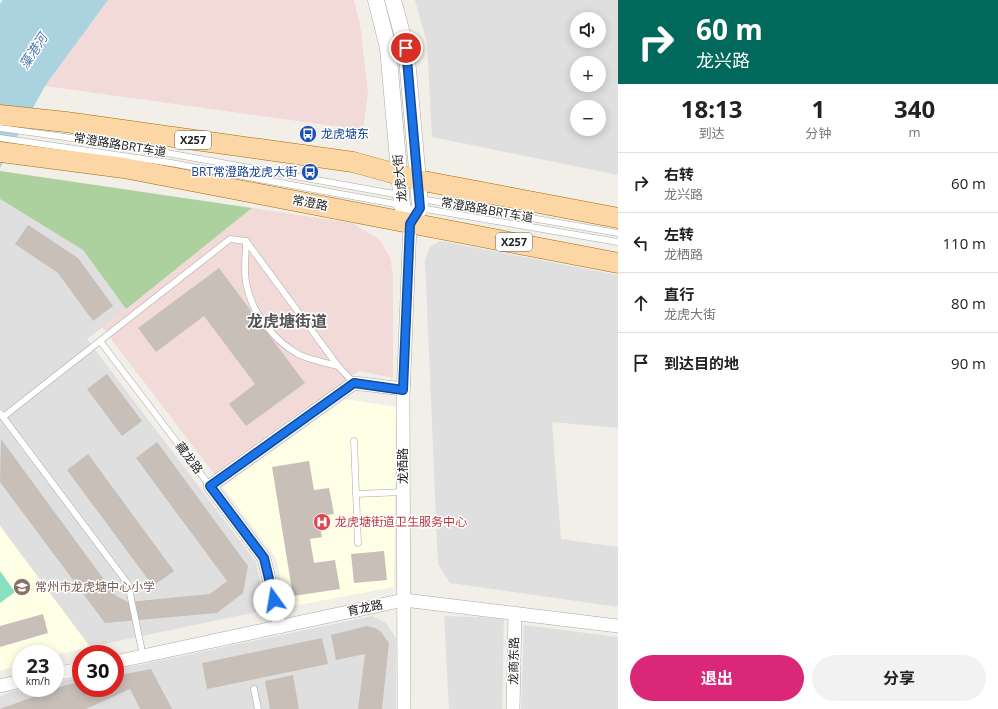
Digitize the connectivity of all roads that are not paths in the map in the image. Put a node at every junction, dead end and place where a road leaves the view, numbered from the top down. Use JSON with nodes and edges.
{"nodes":[{"id":1,"x":376,"y":0,"type":"edge"},
{"id":2,"x":393,"y":0,"type":"edge"},
{"id":3,"x":0,"y":115,"type":"edge"},
{"id":4,"x":32,"y":125,"type":"junction"},
{"id":5,"x":0,"y":128,"type":"edge"},
{"id":6,"x":0,"y":138,"type":"edge"},
{"id":7,"x":14,"y":148,"type":"edge"},
{"id":8,"x":410,"y":199,"type":"junction"},
{"id":9,"x":618,"y":218,"type":"edge"},
{"id":10,"x":618,"y":233,"type":"edge"},
{"id":11,"x":246,"y":241,"type":"junction"},
{"id":12,"x":618,"y":242,"type":"edge"},
{"id":13,"x":618,"y":263,"type":"edge"},
{"id":14,"x":100,"y":341,"type":"junction"},
{"id":15,"x":338,"y":366,"type":"junction"},
{"id":16,"x":354,"y":383,"type":"junction"},
{"id":17,"x":403,"y":390,"type":"junction"},
{"id":18,"x":2,"y":415,"type":"edge"},
{"id":19,"x":354,"y":441,"type":"dead end"},
{"id":20,"x":210,"y":486,"type":"junction"},
{"id":21,"x":403,"y":492,"type":"junction"},
{"id":22,"x":356,"y":494,"type":"junction"},
{"id":23,"x":358,"y":543,"type":"dead end"},
{"id":24,"x":404,"y":600,"type":"junction"},
{"id":25,"x":515,"y":613,"type":"junction"},
{"id":26,"x":618,"y":626,"type":"edge"},
{"id":27,"x":280,"y":627,"type":"junction"},
{"id":28,"x":143,"y":656,"type":"junction"},
{"id":29,"x":124,"y":660,"type":"edge"},
{"id":30,"x":12,"y":683,"type":"edge"},
{"id":31,"x":0,"y":686,"type":"edge"},
{"id":32,"x":254,"y":689,"type":"dead end"},
{"id":33,"x":258,"y":709,"type":"edge"},
{"id":34,"x":404,"y":709,"type":"edge"},
{"id":35,"x":513,"y":709,"type":"edge"}],
"edges":[{"from":1,"to":8,"type":"street","name":"龙虎大街"},
{"from":2,"to":8,"type":"street","name":"龙虎大街"},
{"from":3,"to":4,"type":"main road","name":"常澄路","number":"X257"},
{"from":4,"to":5,"type":"lane"},
{"from":4,"to":8,"type":"main road","name":"常澄路","number":"X257"},
{"from":6,"to":7,"type":"lane"},
{"from":7,"to":8,"type":"main road","name":"常澄路","number":"X257"},
{"from":8,"to":9,"type":"main road","name":"常澄路","number":"X257"},
{"from":8,"to":10,"type":"lane","name":"常澄路路BRT车道"},
{"from":8,"to":12,"type":"lane"},
{"from":8,"to":13,"type":"main road","name":"常澄路","number":"X257"},
{"from":8,"to":17,"type":"street","name":"龙栖路"},
{"from":11,"to":14,"type":"lane"},
{"from":11,"to":15,"type":"lane"},
{"from":11,"to":15,"type":"lane"},
{"from":14,"to":18,"type":"lane"},
{"from":14,"to":20,"type":"lane","name":"藏龙路"},
{"from":15,"to":16,"type":"lane"},
{"from":16,"to":17,"type":"street"},
{"from":16,"to":20,"type":"street"},
{"from":17,"to":21,"type":"street","name":"龙栖路"},
{"from":18,"to":28,"type":"lane"},
{"from":19,"to":22,"type":"lane"},
{"from":20,"to":27,"type":"street","name":"藏龙路"},
{"from":21,"to":22,"type":"lane"},
{"from":21,"to":24,"type":"street","name":"龙栖路"},
{"from":22,"to":23,"type":"lane"},
{"from":24,"to":25,"type":"street","name":"育龙路"},
{"from":24,"to":27,"type":"street","name":"育龙路"},
{"from":24,"to":34,"type":"street","name":"龙栖路"},
{"from":25,"to":26,"type":"street","name":"育龙路"},
{"from":25,"to":35,"type":"street","name":"龙商东路"},
{"from":27,"to":28,"type":"street","name":"育龙路"},
{"from":28,"to":29,"type":"street","name":"育龙路"},
{"from":30,"to":31,"type":"street"},
{"from":32,"to":33,"type":"lane"}]}
